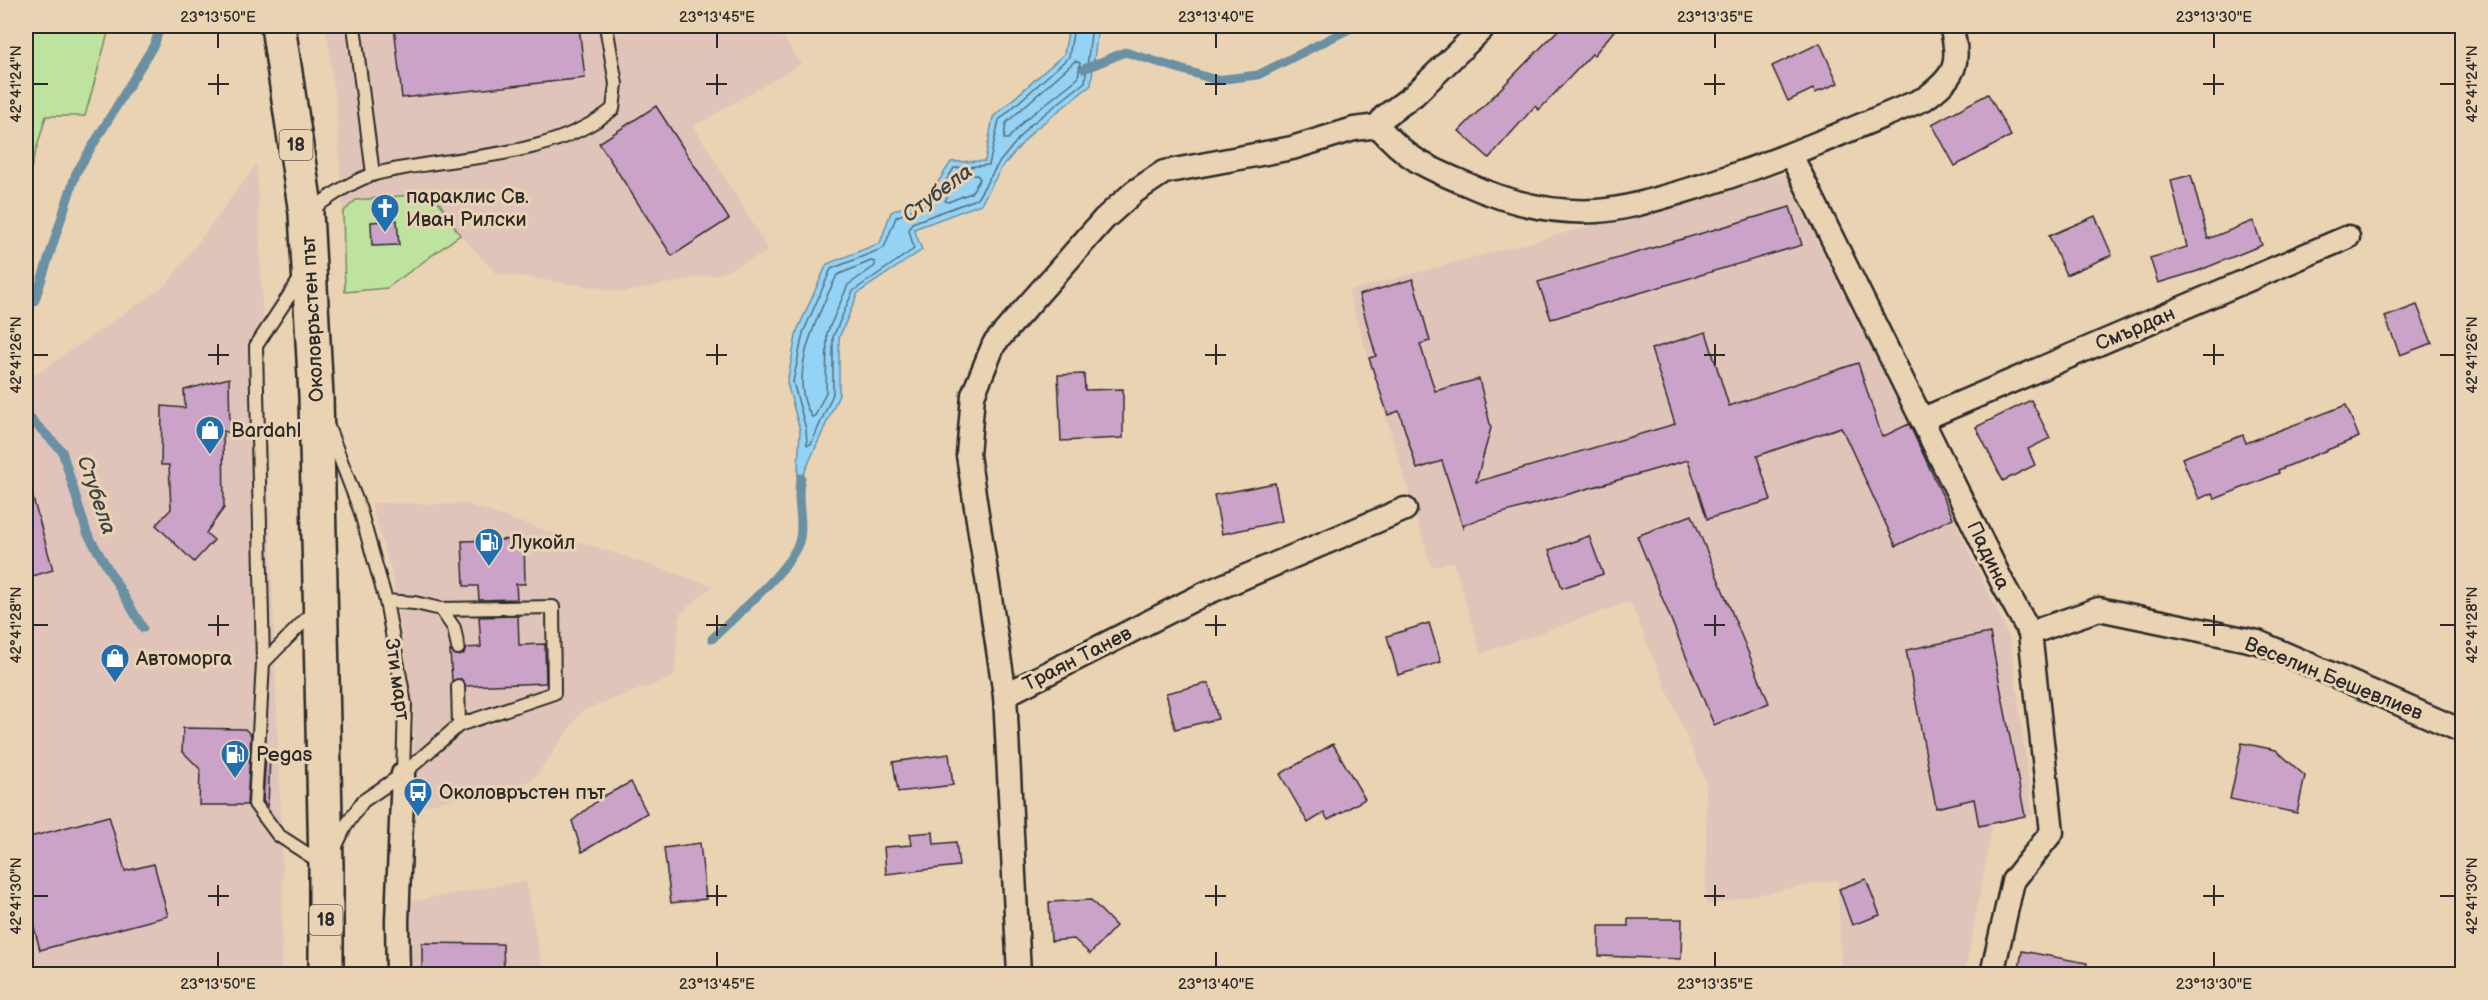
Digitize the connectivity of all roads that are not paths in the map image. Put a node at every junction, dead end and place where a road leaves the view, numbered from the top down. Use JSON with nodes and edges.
{"nodes":[{"id":1,"x":278,"y":26,"type":"edge"},
{"id":2,"x":354,"y":26,"type":"edge"},
{"id":3,"x":606,"y":26,"type":"edge"},
{"id":4,"x":1485,"y":26,"type":"edge"},
{"id":5,"x":1951,"y":26,"type":"edge"},
{"id":6,"x":1378,"y":126,"type":"junction"},
{"id":7,"x":1791,"y":155,"type":"junction"},
{"id":8,"x":373,"y":174,"type":"junction"},
{"id":9,"x":306,"y":213,"type":"junction"},
{"id":10,"x":2348,"y":237,"type":"dead end"},
{"id":11,"x":310,"y":265,"type":"junction"},
{"id":12,"x":316,"y":396,"type":"junction"},
{"id":13,"x":1923,"y":420,"type":"junction"},
{"id":14,"x":1405,"y":509,"type":"dead end"},
{"id":15,"x":386,"y":601,"type":"junction"},
{"id":16,"x":321,"y":604,"type":"junction"},
{"id":17,"x":441,"y":609,"type":"junction"},
{"id":18,"x":2030,"y":633,"type":"junction"},
{"id":19,"x":458,"y":648,"type":"dead end"},
{"id":20,"x":263,"y":663,"type":"junction"},
{"id":21,"x":458,"y":686,"type":"dead end"},
{"id":22,"x":1005,"y":695,"type":"junction"},
{"id":23,"x":459,"y":725,"type":"junction"},
{"id":24,"x":2463,"y":731,"type":"edge"},
{"id":25,"x":403,"y":774,"type":"junction"},
{"id":26,"x":326,"y":866,"type":"junction"},
{"id":27,"x":326,"y":975,"type":"edge"},
{"id":28,"x":398,"y":975,"type":"edge"},
{"id":29,"x":1019,"y":975,"type":"edge"},
{"id":30,"x":1992,"y":975,"type":"edge"}],
"edges":[{"from":1,"to":9,"type":"highway","name":"Околовръстен път","number":"18"},
{"from":2,"to":8,"type":"lane"},
{"from":3,"to":8,"type":"lane"},
{"from":4,"to":6,"type":"street"},
{"from":5,"to":7,"type":"street"},
{"from":6,"to":7,"type":"street"},
{"from":6,"to":22,"type":"street"},
{"from":7,"to":13,"type":"street","name":"Падина"},
{"from":8,"to":9,"type":"lane"},
{"from":9,"to":11,"type":"highway","name":"Околовръстен път","number":"18"},
{"from":10,"to":13,"type":"street","name":"Смърдан"},
{"from":11,"to":12,"type":"highway","name":"Околовръстен път","number":"18"},
{"from":11,"to":20,"type":"lane"},
{"from":12,"to":15,"type":"lane","name":"3ти март"},
{"from":12,"to":16,"type":"highway","name":"Околовръстен път","number":"18"},
{"from":13,"to":18,"type":"street","name":"Падина"},
{"from":14,"to":22,"type":"street","name":"Траян Танев"},
{"from":15,"to":17,"type":"lane"},
{"from":15,"to":25,"type":"lane","name":"3ти март"},
{"from":16,"to":20,"type":"lane"},
{"from":16,"to":26,"type":"highway","name":"Околовръстен път","number":"18"},
{"from":17,"to":19,"type":"lane"},
{"from":17,"to":23,"type":"lane"},
{"from":18,"to":24,"type":"street","name":"Веселин Бешевлиев"},
{"from":18,"to":30,"type":"street","name":"Падина"},
{"from":20,"to":26,"type":"lane"},
{"from":21,"to":23,"type":"lane"},
{"from":22,"to":29,"type":"street","name":"Траян Танев"},
{"from":23,"to":25,"type":"lane"},
{"from":25,"to":26,"type":"lane"},
{"from":25,"to":28,"type":"street","name":"3ти март"},
{"from":26,"to":27,"type":"highway","name":"Околовръстен път","number":"18"}]}
